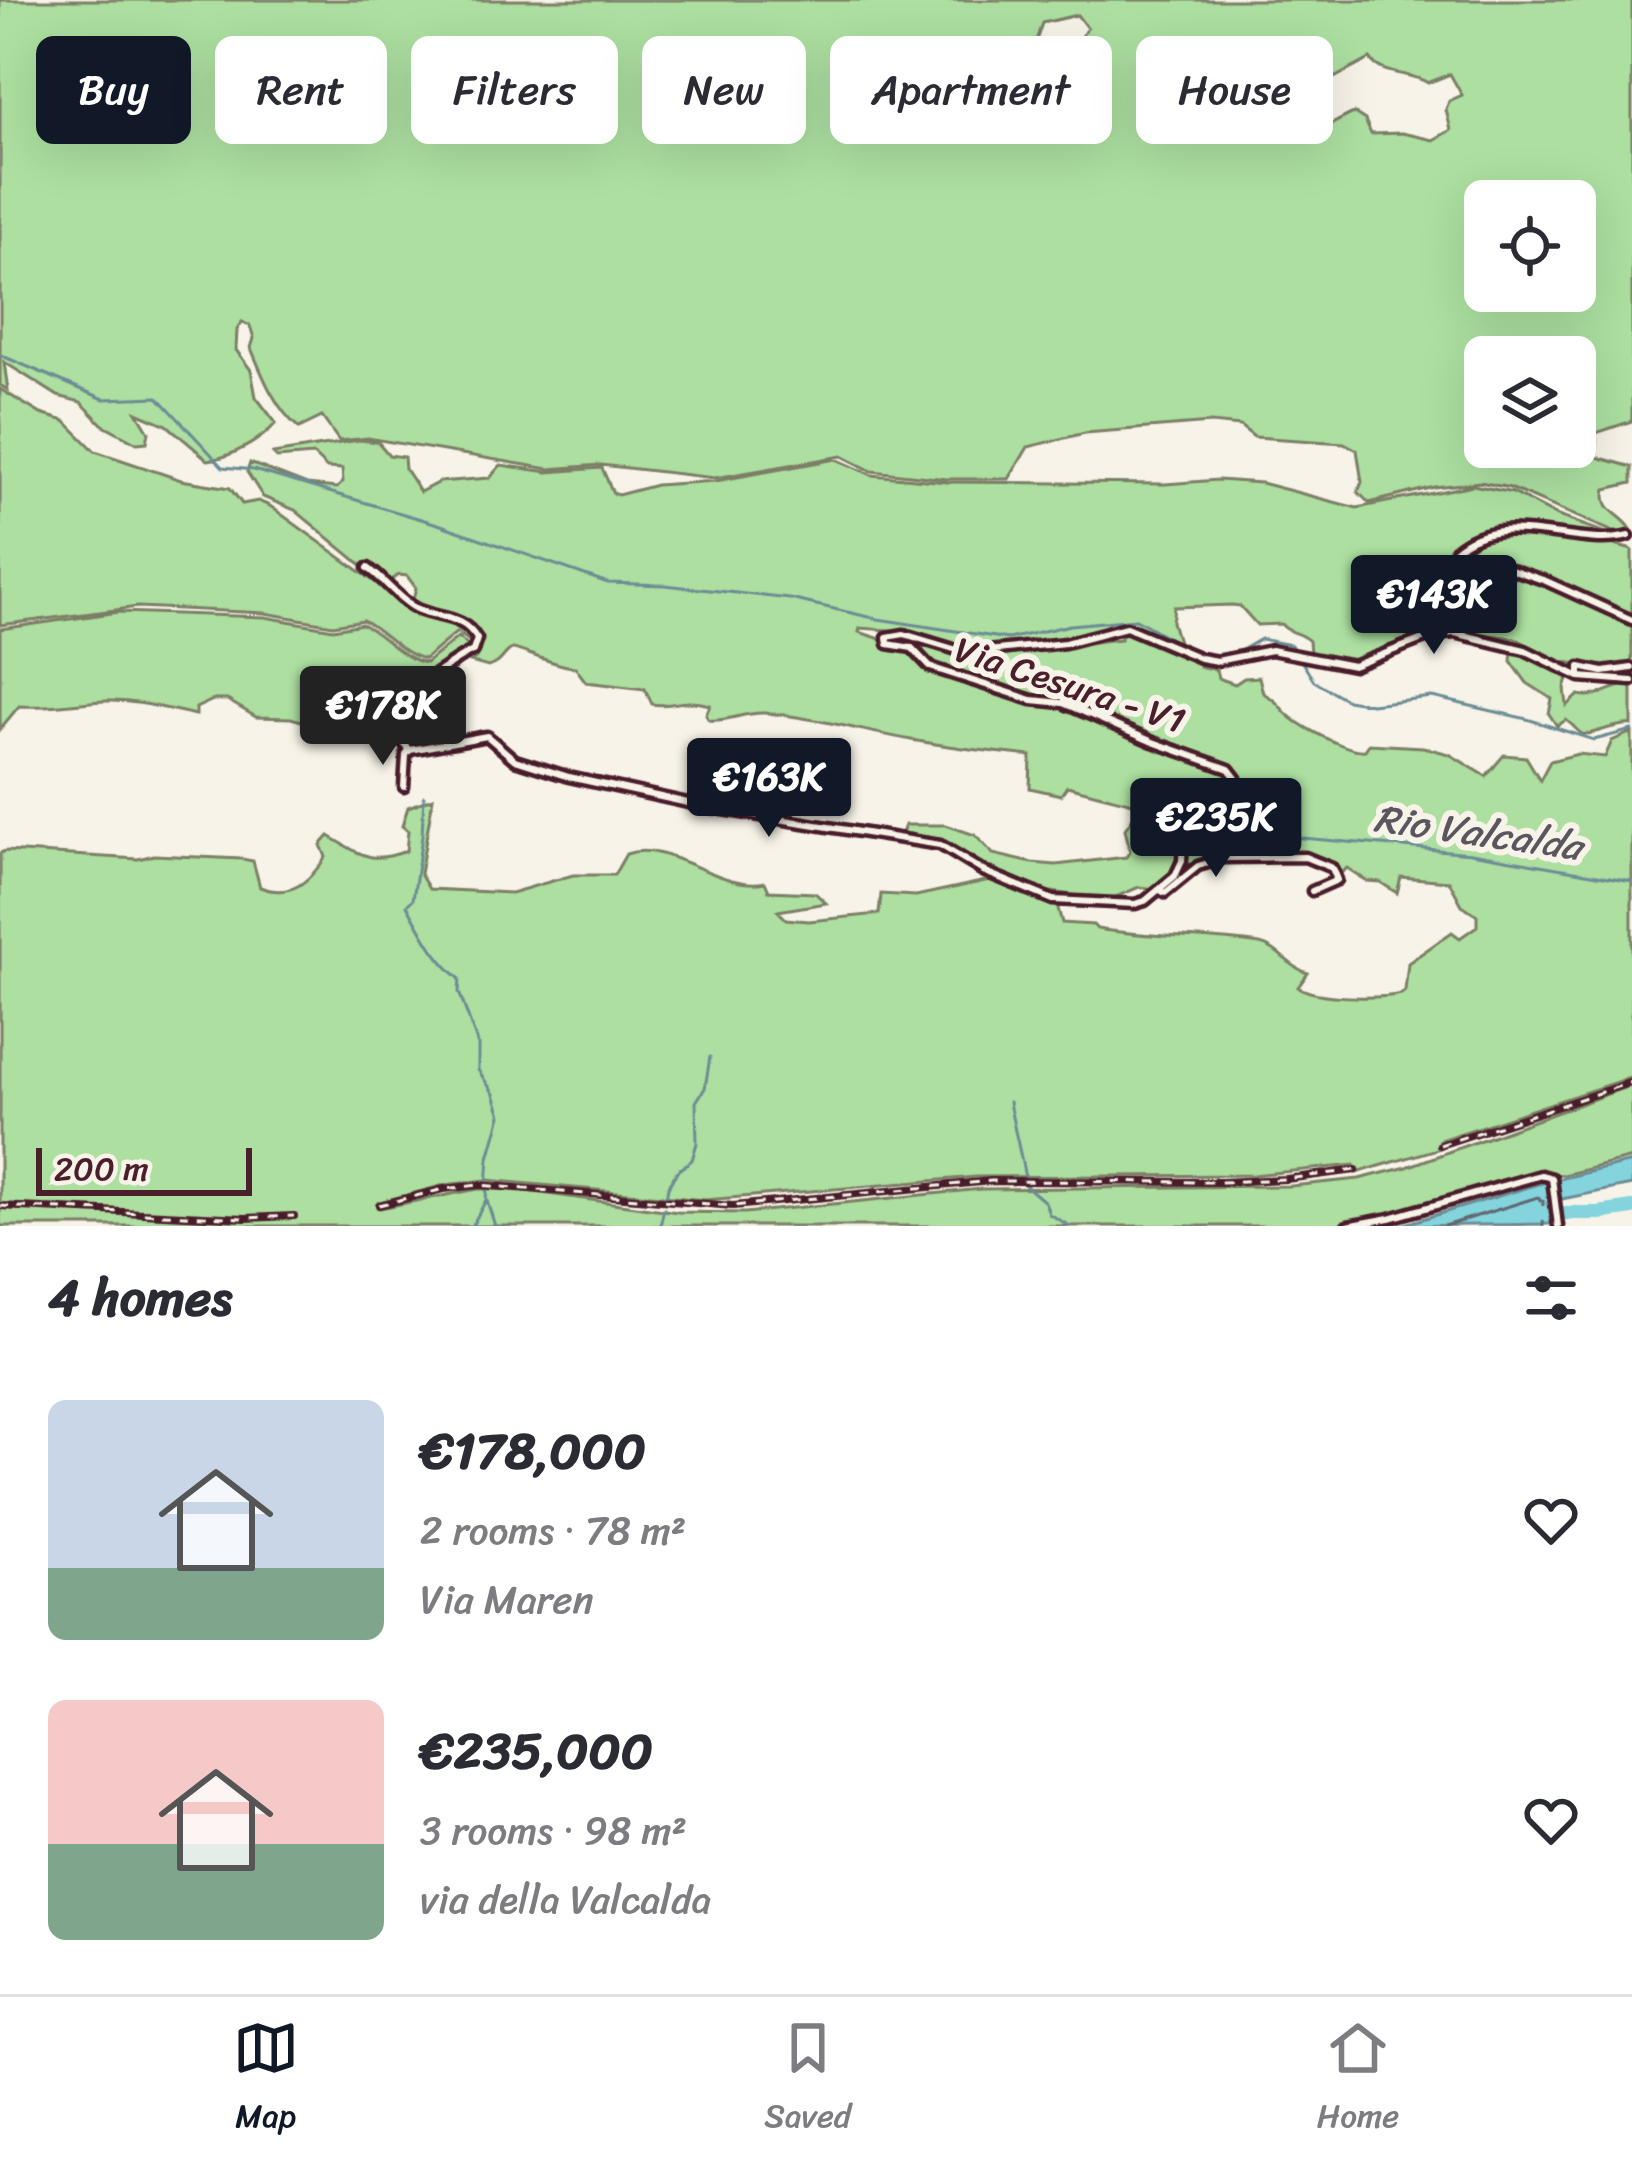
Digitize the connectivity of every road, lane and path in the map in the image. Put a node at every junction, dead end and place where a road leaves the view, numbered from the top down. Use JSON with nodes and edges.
{"nodes":[{"id":1,"x":1629,"y":536,"type":"dead end"},
{"id":2,"x":368,"y":568,"type":"dead end"},
{"id":3,"x":1632,"y":620,"type":"edge"},
{"id":4,"x":1632,"y":668,"type":"edge"},
{"id":5,"x":1580,"y":677,"type":"junction"},
{"id":6,"x":1632,"y":681,"type":"edge"},
{"id":7,"x":410,"y":750,"type":"junction"},
{"id":8,"x":404,"y":787,"type":"dead end"},
{"id":9,"x":1160,"y":890,"type":"junction"},
{"id":10,"x":1312,"y":891,"type":"dead end"},
{"id":11,"x":1558,"y":1224,"type":"edge"},
{"id":12,"x":1347,"y":1226,"type":"edge"}],
"edges":[{"from":1,"to":3,"type":"street"},
{"from":2,"to":7,"type":"street"},
{"from":4,"to":5,"type":"street"},
{"from":5,"to":6,"type":"street"},
{"from":5,"to":9,"type":"street","name":"Via Cesura - V1"},
{"from":7,"to":8,"type":"street"},
{"from":7,"to":9,"type":"street"},
{"from":9,"to":10,"type":"street"},
{"from":11,"to":12,"type":"street"}]}
